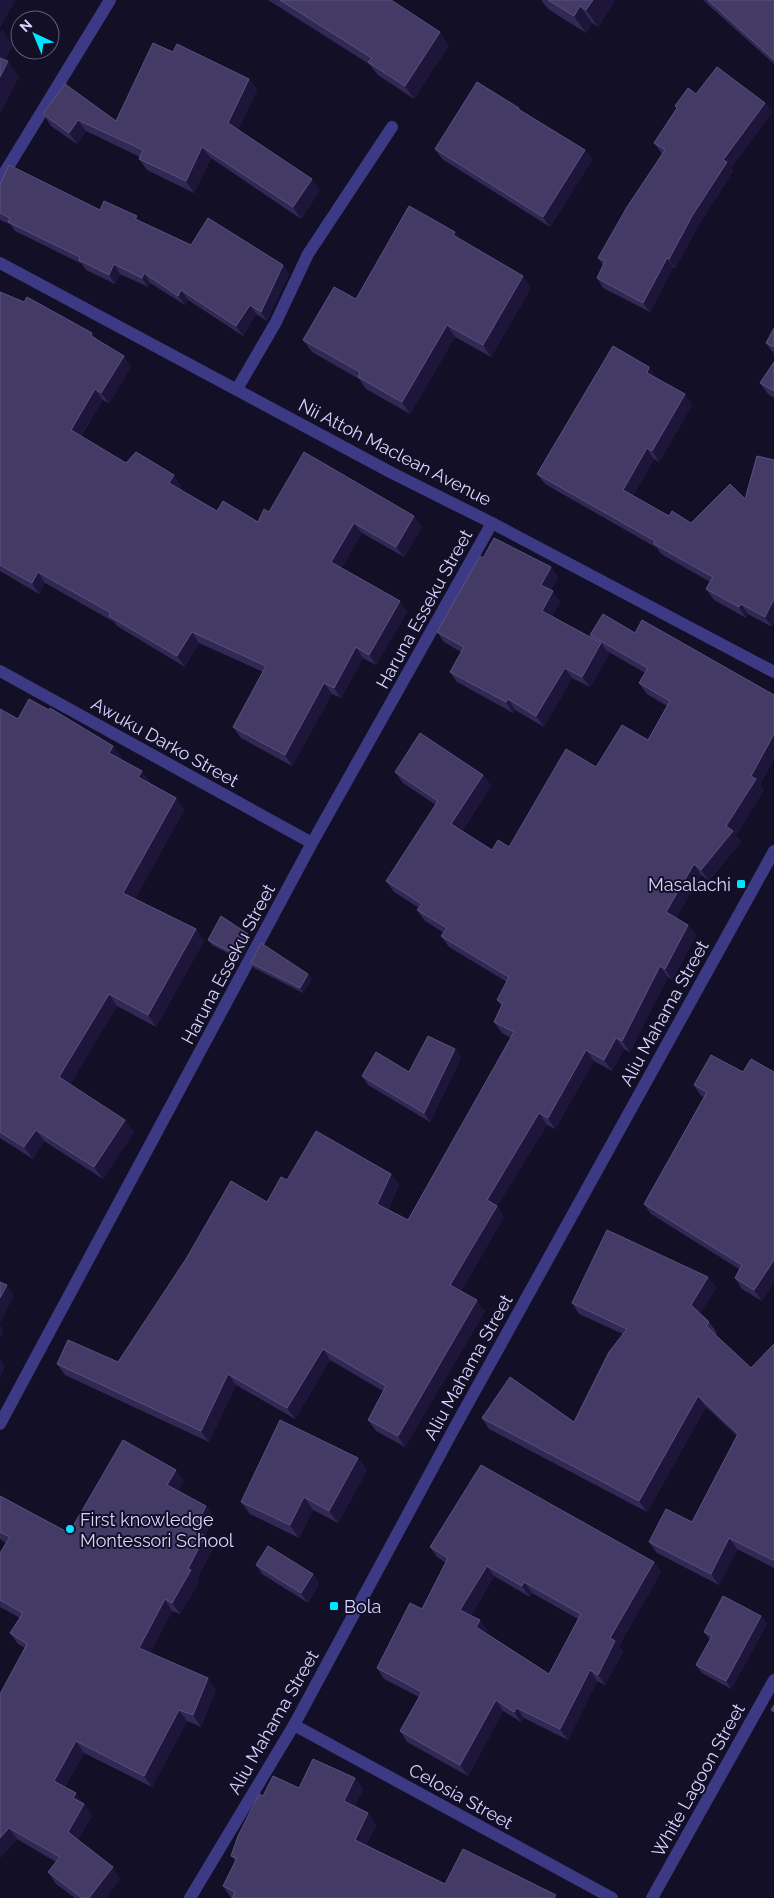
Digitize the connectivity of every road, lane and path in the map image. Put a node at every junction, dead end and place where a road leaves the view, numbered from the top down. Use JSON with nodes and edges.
{"nodes":[{"id":1,"x":110,"y":0,"type":"edge"},
{"id":2,"x":392,"y":127,"type":"dead end"},
{"id":3,"x":0,"y":180,"type":"edge"},
{"id":4,"x":0,"y":263,"type":"edge"},
{"id":5,"x":237,"y":389,"type":"junction"},
{"id":6,"x":492,"y":523,"type":"junction"},
{"id":7,"x":0,"y":671,"type":"edge"},
{"id":8,"x":774,"y":672,"type":"edge"},
{"id":9,"x":312,"y":843,"type":"junction"},
{"id":10,"x":774,"y":851,"type":"edge"},
{"id":11,"x":0,"y":1424,"type":"edge"},
{"id":12,"x":774,"y":1680,"type":"edge"},
{"id":13,"x":294,"y":1725,"type":"junction"},
{"id":14,"x":190,"y":1898,"type":"edge"},
{"id":15,"x":612,"y":1898,"type":"edge"},
{"id":16,"x":652,"y":1898,"type":"edge"}],
"edges":[{"from":1,"to":3,"type":"street"},
{"from":2,"to":5,"type":"street"},
{"from":4,"to":5,"type":"street","name":"Nii Attoh Maclean Avenue"},
{"from":5,"to":6,"type":"street","name":"Nii Attoh Maclean Avenue"},
{"from":6,"to":8,"type":"street","name":"Nii Attoh Maclean Avenue"},
{"from":6,"to":9,"type":"street","name":"Haruna Esseku Street"},
{"from":7,"to":9,"type":"street","name":"Awuku Darko Street"},
{"from":9,"to":11,"type":"street","name":"Haruna Esseku Street"},
{"from":10,"to":13,"type":"street","name":"Aliu Mahama Street"},
{"from":12,"to":16,"type":"street","name":"White Lagoon Street"},
{"from":13,"to":14,"type":"street","name":"Aliu Mahama Street"},
{"from":13,"to":15,"type":"street","name":"Celosia Street"}]}
